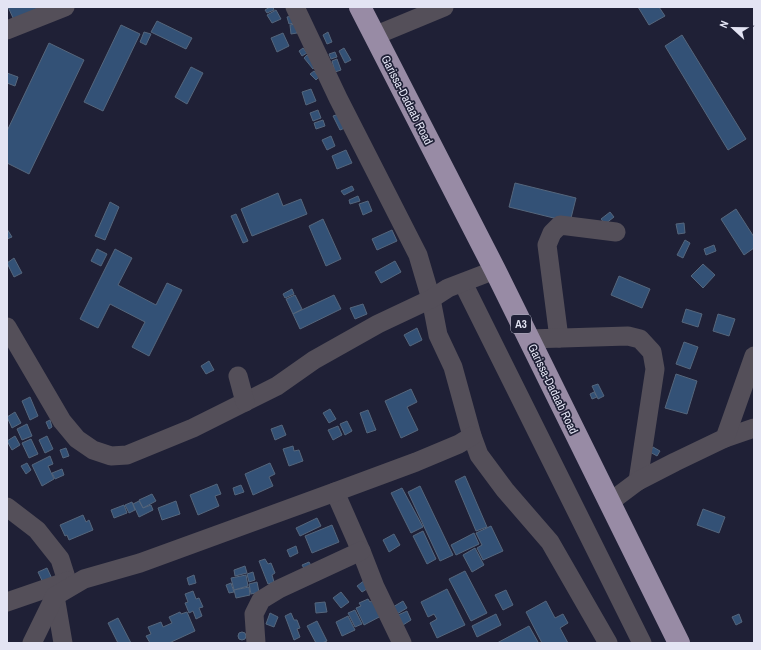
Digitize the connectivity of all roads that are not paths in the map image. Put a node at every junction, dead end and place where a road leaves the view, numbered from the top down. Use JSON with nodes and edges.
{"nodes":[{"id":1,"x":65,"y":7,"type":"edge"},
{"id":2,"x":295,"y":7,"type":"edge"},
{"id":3,"x":360,"y":7,"type":"edge"},
{"id":4,"x":444,"y":7,"type":"edge"},
{"id":5,"x":414,"y":13,"type":"edge"},
{"id":6,"x":7,"y":30,"type":"edge"},
{"id":7,"x":374,"y":36,"type":"junction"},
{"id":8,"x":616,"y":232,"type":"dead end"},
{"id":9,"x":495,"y":270,"type":"junction"},
{"id":10,"x":463,"y":283,"type":"junction"},
{"id":11,"x":431,"y":299,"type":"junction"},
{"id":12,"x":7,"y":327,"type":"edge"},
{"id":13,"x":559,"y":338,"type":"junction"},
{"id":14,"x":529,"y":339,"type":"junction"},
{"id":15,"x":754,"y":356,"type":"edge"},
{"id":16,"x":238,"y":376,"type":"dead end"},
{"id":17,"x":245,"y":402,"type":"junction"},
{"id":18,"x":754,"y":428,"type":"edge"},
{"id":19,"x":472,"y":436,"type":"junction"},
{"id":20,"x":726,"y":438,"type":"junction"},
{"id":21,"x":638,"y":481,"type":"junction"},
{"id":22,"x":335,"y":492,"type":"junction"},
{"id":23,"x":610,"y":502,"type":"junction"},
{"id":24,"x":7,"y":507,"type":"edge"},
{"id":25,"x":361,"y":550,"type":"junction"},
{"id":26,"x":75,"y":580,"type":"junction"},
{"id":27,"x":55,"y":596,"type":"junction"},
{"id":28,"x":7,"y":602,"type":"edge"},
{"id":29,"x":32,"y":643,"type":"edge"},
{"id":30,"x":63,"y":643,"type":"edge"},
{"id":31,"x":256,"y":643,"type":"edge"},
{"id":32,"x":402,"y":643,"type":"edge"},
{"id":33,"x":608,"y":643,"type":"edge"},
{"id":34,"x":642,"y":643,"type":"edge"},
{"id":35,"x":679,"y":643,"type":"edge"}],
"edges":[{"from":1,"to":6,"type":"street"},
{"from":2,"to":11,"type":"street"},
{"from":3,"to":7,"type":"highway","name":"Garissa-Dadaab Road","number":"A3"},
{"from":4,"to":5,"type":"street"},
{"from":5,"to":7,"type":"street"},
{"from":7,"to":9,"type":"highway","name":"Garissa-Dadaab Road","number":"A3"},
{"from":8,"to":13,"type":"street"},
{"from":9,"to":10,"type":"street"},
{"from":9,"to":14,"type":"highway","name":"Garissa-Dadaab Road","number":"A3"},
{"from":10,"to":11,"type":"street"},
{"from":10,"to":34,"type":"street"},
{"from":11,"to":17,"type":"street"},
{"from":11,"to":19,"type":"street"},
{"from":12,"to":17,"type":"street"},
{"from":13,"to":14,"type":"street"},
{"from":13,"to":21,"type":"street"},
{"from":14,"to":23,"type":"highway","name":"Garissa-Dadaab Road","number":"A3"},
{"from":15,"to":20,"type":"street"},
{"from":16,"to":17,"type":"street"},
{"from":18,"to":20,"type":"street"},
{"from":19,"to":22,"type":"street"},
{"from":19,"to":33,"type":"street"},
{"from":20,"to":21,"type":"street"},
{"from":21,"to":23,"type":"street"},
{"from":22,"to":25,"type":"street"},
{"from":22,"to":26,"type":"street"},
{"from":23,"to":35,"type":"highway","name":"Garissa-Dadaab Road","number":"A3"},
{"from":24,"to":26,"type":"street"},
{"from":25,"to":31,"type":"street"},
{"from":25,"to":32,"type":"street"},
{"from":26,"to":27,"type":"street"},
{"from":26,"to":28,"type":"street"},
{"from":27,"to":29,"type":"street"},
{"from":27,"to":30,"type":"street"}]}
